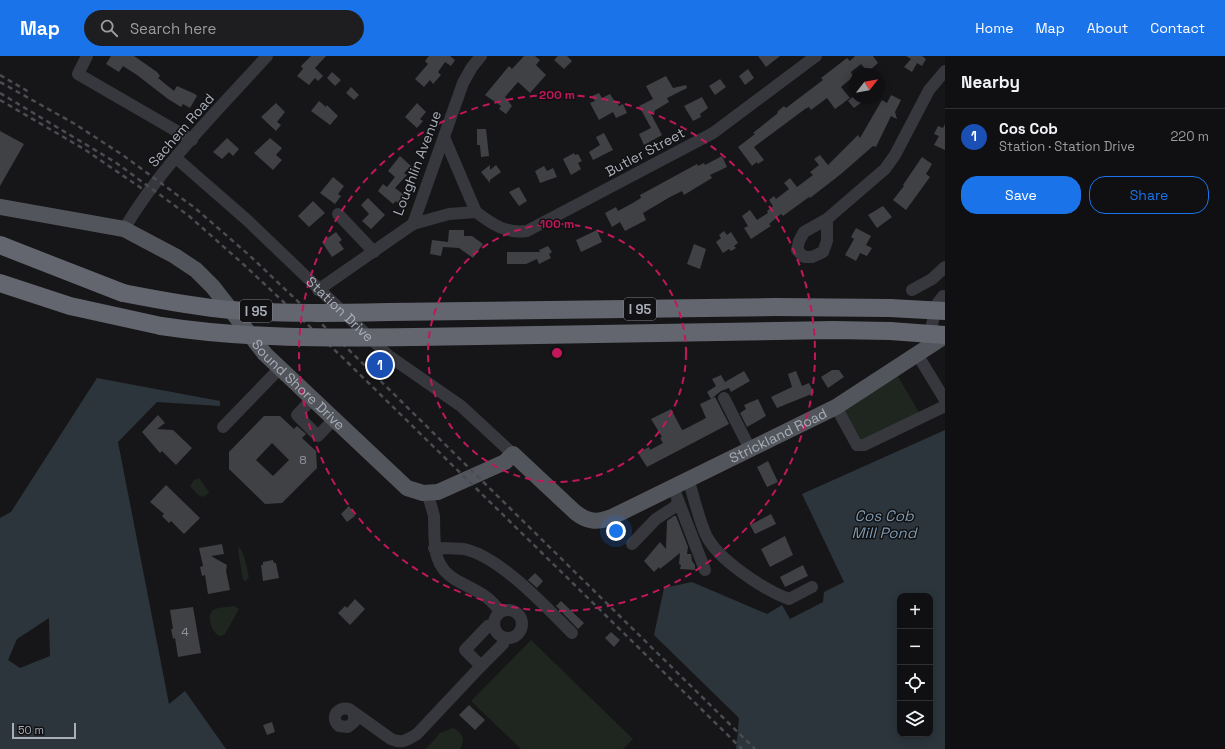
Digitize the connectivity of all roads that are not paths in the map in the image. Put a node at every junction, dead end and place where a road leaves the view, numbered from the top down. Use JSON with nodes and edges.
{"nodes":[{"id":1,"x":87,"y":56,"type":"edge"},
{"id":2,"x":267,"y":56,"type":"edge"},
{"id":3,"x":481,"y":56,"type":"edge"},
{"id":4,"x":816,"y":56,"type":"edge"},
{"id":5,"x":945,"y":71,"type":"edge"},
{"id":6,"x":444,"y":137,"type":"junction"},
{"id":7,"x":192,"y":140,"type":"junction"},
{"id":8,"x":176,"y":158,"type":"junction"},
{"id":9,"x":0,"y":207,"type":"edge"},
{"id":10,"x":476,"y":212,"type":"junction"},
{"id":11,"x":338,"y":214,"type":"dead end"},
{"id":12,"x":827,"y":219,"type":"dead end"},
{"id":13,"x":413,"y":224,"type":"junction"},
{"id":14,"x":124,"y":229,"type":"junction"},
{"id":15,"x":0,"y":245,"type":"edge"},
{"id":16,"x":374,"y":252,"type":"junction"},
{"id":17,"x":0,"y":257,"type":"edge"},
{"id":18,"x":945,"y":267,"type":"edge"},
{"id":19,"x":945,"y":275,"type":"edge"},
{"id":20,"x":932,"y":279,"type":"junction"},
{"id":21,"x":0,"y":284,"type":"edge"},
{"id":22,"x":318,"y":290,"type":"junction"},
{"id":23,"x":912,"y":290,"type":"dead end"},
{"id":24,"x":123,"y":293,"type":"junction"},
{"id":25,"x":0,"y":294,"type":"edge"},
{"id":26,"x":944,"y":301,"type":"edge"},
{"id":27,"x":130,"y":320,"type":"junction"},
{"id":28,"x":945,"y":335,"type":"edge"},
{"id":29,"x":922,"y":350,"type":"junction"},
{"id":30,"x":280,"y":368,"type":"junction"},
{"id":31,"x":724,"y":398,"type":"dead end"},
{"id":32,"x":312,"y":399,"type":"junction"},
{"id":33,"x":945,"y":400,"type":"edge"},
{"id":34,"x":836,"y":406,"type":"junction"},
{"id":35,"x":945,"y":406,"type":"edge"},
{"id":36,"x":334,"y":420,"type":"junction"},
{"id":37,"x":223,"y":427,"type":"dead end"},
{"id":38,"x":750,"y":449,"type":"junction"},
{"id":39,"x":513,"y":454,"type":"junction"},
{"id":40,"x":688,"y":479,"type":"junction"},
{"id":41,"x":676,"y":493,"type":"junction"},
{"id":42,"x":428,"y":494,"type":"junction"},
{"id":43,"x":604,"y":520,"type":"joint"},
{"id":44,"x":632,"y":544,"type":"dead end"},
{"id":45,"x":434,"y":548,"type":"junction"},
{"id":46,"x":705,"y":570,"type":"dead end"},
{"id":47,"x":812,"y":587,"type":"dead end"},
{"id":48,"x":500,"y":612,"type":"junction"},
{"id":49,"x":493,"y":625,"type":"junction"},
{"id":50,"x":572,"y":633,"type":"dead end"},
{"id":51,"x":504,"y":638,"type":"junction"},
{"id":52,"x":482,"y":666,"type":"junction"},
{"id":53,"x":353,"y":719,"type":"dead end"}],
"edges":[{"from":1,"to":7,"type":"street"},
{"from":2,"to":7,"type":"street","name":"Sachem Road"},
{"from":3,"to":6,"type":"street","name":"Loughlin Avenue"},
{"from":4,"to":10,"type":"street","name":"Butler Street"},
{"from":5,"to":12,"type":"street"},
{"from":6,"to":10,"type":"street"},
{"from":6,"to":13,"type":"street","name":"Loughlin Avenue"},
{"from":7,"to":8,"type":"street","name":"Sachem Road"},
{"from":8,"to":14,"type":"street","name":"Sachem Road"},
{"from":8,"to":22,"type":"street","name":"Station Drive"},
{"from":9,"to":14,"type":"main road","name":"Sound Shore Drive"},
{"from":10,"to":13,"type":"street"},
{"from":11,"to":16,"type":"street"},
{"from":13,"to":16,"type":"street","name":"Loughlin Avenue"},
{"from":14,"to":30,"type":"main road","name":"Sound Shore Drive"},
{"from":15,"to":24,"type":"highway"},
{"from":16,"to":22,"type":"street","name":"Loughlin Avenue"},
{"from":17,"to":24,"type":"highway","number":"I 95"},
{"from":18,"to":20,"type":"street"},
{"from":19,"to":20,"type":"street"},
{"from":20,"to":23,"type":"street"},
{"from":20,"to":26,"type":"street"},
{"from":21,"to":27,"type":"highway","number":"I 95"},
{"from":22,"to":39,"type":"street","name":"Station Drive"},
{"from":24,"to":26,"type":"highway","number":"I 95","bridge":true},
{"from":25,"to":27,"type":"highway"},
{"from":26,"to":29,"type":"street"},
{"from":27,"to":28,"type":"highway","number":"I 95","bridge":true},
{"from":28,"to":29,"type":"main road","name":"Strickland Road"},
{"from":29,"to":33,"type":"street"},
{"from":29,"to":34,"type":"main road","name":"Strickland Road"},
{"from":30,"to":32,"type":"main road","name":"Sound Shore Drive"},
{"from":30,"to":37,"type":"street"},
{"from":31,"to":38,"type":"street"},
{"from":32,"to":36,"type":"main road","name":"Sound Shore Drive"},
{"from":32,"to":36,"type":"street"},
{"from":34,"to":35,"type":"street"},
{"from":34,"to":38,"type":"main road","name":"Strickland Road"},
{"from":36,"to":42,"type":"main road","name":"Sound Shore Drive"},
{"from":38,"to":40,"type":"main road","name":"Strickland Road"},
{"from":39,"to":42,"type":"main road"},
{"from":39,"to":43,"type":"main road","name":"Station Drive"},
{"from":40,"to":41,"type":"main road","name":"Strickland Road"},
{"from":40,"to":47,"type":"street"},
{"from":41,"to":43,"type":"main road","name":"Strickland Road"},
{"from":41,"to":44,"type":"street"},
{"from":41,"to":46,"type":"street"},
{"from":42,"to":45,"type":"street"},
{"from":45,"to":48,"type":"street"},
{"from":45,"to":50,"type":"street"},
{"from":48,"to":49,"type":"street"},
{"from":48,"to":51,"type":"street"},
{"from":49,"to":51,"type":"street"},
{"from":49,"to":52,"type":"street"},
{"from":51,"to":52,"type":"street"},
{"from":52,"to":53,"type":"street"}]}
